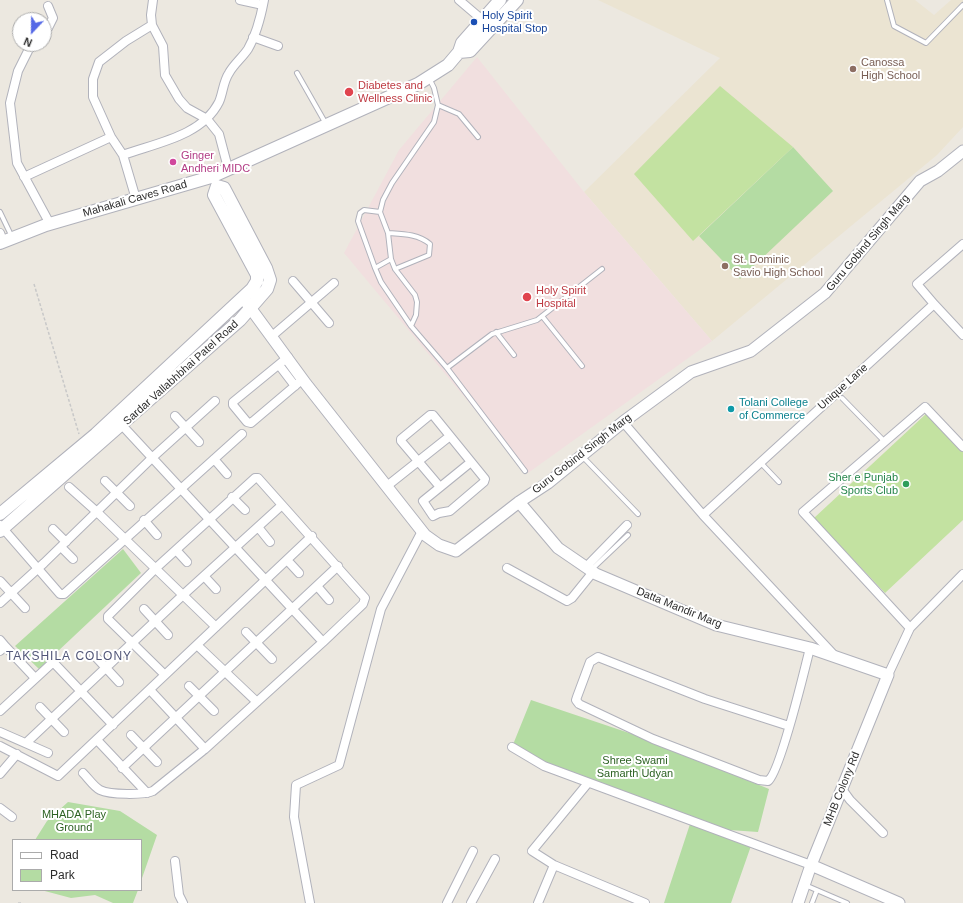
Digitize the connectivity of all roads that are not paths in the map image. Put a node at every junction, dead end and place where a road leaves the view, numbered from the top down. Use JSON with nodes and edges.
{"nodes":[{"id":1,"x":153,"y":0,"type":"edge"},
{"id":2,"x":240,"y":0,"type":"edge"},
{"id":3,"x":459,"y":0,"type":"edge"},
{"id":4,"x":500,"y":0,"type":"edge"},
{"id":5,"x":516,"y":0,"type":"edge"},
{"id":6,"x":887,"y":0,"type":"edge"},
{"id":7,"x":264,"y":2,"type":"edge"},
{"id":8,"x":963,"y":5,"type":"edge"},
{"id":9,"x":48,"y":6,"type":"dead end"},
{"id":10,"x":50,"y":12,"type":"edge"},
{"id":11,"x":487,"y":24,"type":"junction"},
{"id":12,"x":152,"y":25,"type":"junction"},
{"id":13,"x":253,"y":37,"type":"junction"},
{"id":14,"x":278,"y":46,"type":"dead end"},
{"id":15,"x":28,"y":52,"type":"edge"},
{"id":16,"x":297,"y":73,"type":"dead end"},
{"id":17,"x":428,"y":78,"type":"junction"},
{"id":18,"x":438,"y":105,"type":"junction"},
{"id":19,"x":207,"y":119,"type":"junction"},
{"id":20,"x":327,"y":125,"type":"junction"},
{"id":21,"x":111,"y":137,"type":"junction"},
{"id":22,"x":478,"y":137,"type":"dead end"},
{"id":23,"x":963,"y":151,"type":"edge"},
{"id":24,"x":123,"y":155,"type":"junction"},
{"id":25,"x":228,"y":168,"type":"junction"},
{"id":26,"x":24,"y":177,"type":"junction"},
{"id":27,"x":214,"y":181,"type":"junction"},
{"id":28,"x":136,"y":199,"type":"junction"},
{"id":29,"x":0,"y":212,"type":"edge"},
{"id":30,"x":380,"y":212,"type":"junction"},
{"id":31,"x":50,"y":224,"type":"junction"},
{"id":32,"x":388,"y":233,"type":"junction"},
{"id":33,"x":4,"y":239,"type":"edge"},
{"id":34,"x":963,"y":244,"type":"edge"},
{"id":35,"x":391,"y":259,"type":"junction"},
{"id":36,"x":375,"y":268,"type":"junction"},
{"id":37,"x":395,"y":269,"type":"junction"},
{"id":38,"x":602,"y":269,"type":"dead end"},
{"id":39,"x":293,"y":281,"type":"dead end"},
{"id":40,"x":334,"y":283,"type":"dead end"},
{"id":41,"x":243,"y":297,"type":"junction"},
{"id":42,"x":312,"y":302,"type":"junction"},
{"id":43,"x":934,"y":304,"type":"junction"},
{"id":44,"x":251,"y":308,"type":"junction"},
{"id":45,"x":542,"y":316,"type":"junction"},
{"id":46,"x":329,"y":323,"type":"dead end"},
{"id":47,"x":411,"y":326,"type":"junction"},
{"id":48,"x":496,"y":332,"type":"junction"},
{"id":49,"x":963,"y":335,"type":"edge"},
{"id":50,"x":272,"y":336,"type":"junction"},
{"id":51,"x":514,"y":355,"type":"dead end"},
{"id":52,"x":283,"y":361,"type":"junction"},
{"id":53,"x":582,"y":366,"type":"dead end"},
{"id":54,"x":447,"y":368,"type":"junction"},
{"id":55,"x":299,"y":382,"type":"junction"},
{"id":56,"x":842,"y":398,"type":"dead end"},
{"id":57,"x":215,"y":401,"type":"dead end"},
{"id":58,"x":175,"y":416,"type":"dead end"},
{"id":59,"x":118,"y":421,"type":"junction"},
{"id":60,"x":623,"y":422,"type":"junction"},
{"id":61,"x":186,"y":428,"type":"junction"},
{"id":62,"x":242,"y":434,"type":"dead end"},
{"id":63,"x":450,"y":436,"type":"junction"},
{"id":64,"x":199,"y":442,"type":"dead end"},
{"id":65,"x":885,"y":442,"type":"junction"},
{"id":66,"x":963,"y":447,"type":"edge"},
{"id":67,"x":581,"y":455,"type":"junction"},
{"id":68,"x":153,"y":457,"type":"junction"},
{"id":69,"x":214,"y":459,"type":"junction"},
{"id":70,"x":418,"y":461,"type":"junction"},
{"id":71,"x":471,"y":462,"type":"junction"},
{"id":72,"x":760,"y":462,"type":"junction"},
{"id":73,"x":525,"y":471,"type":"dead end"},
{"id":74,"x":227,"y":474,"type":"dead end"},
{"id":75,"x":105,"y":481,"type":"dead end"},
{"id":76,"x":778,"y":482,"type":"dead end"},
{"id":77,"x":387,"y":486,"type":"junction"},
{"id":78,"x":69,"y":487,"type":"dead end"},
{"id":79,"x":181,"y":487,"type":"junction"},
{"id":80,"x":440,"y":487,"type":"junction"},
{"id":81,"x":117,"y":493,"type":"junction"},
{"id":82,"x":232,"y":498,"type":"junction"},
{"id":83,"x":518,"y":502,"type":"junction"},
{"id":84,"x":282,"y":505,"type":"junction"},
{"id":85,"x":130,"y":506,"type":"dead end"},
{"id":86,"x":245,"y":510,"type":"dead end"},
{"id":87,"x":97,"y":512,"type":"junction"},
{"id":88,"x":0,"y":514,"type":"edge"},
{"id":89,"x":638,"y":514,"type":"dead end"},
{"id":90,"x":703,"y":515,"type":"junction"},
{"id":91,"x":210,"y":518,"type":"junction"},
{"id":92,"x":144,"y":520,"type":"junction"},
{"id":93,"x":627,"y":525,"type":"dead end"},
{"id":94,"x":258,"y":527,"type":"junction"},
{"id":95,"x":1,"y":528,"type":"edge"},
{"id":96,"x":53,"y":528,"type":"dead end"},
{"id":97,"x":422,"y":531,"type":"junction"},
{"id":98,"x":157,"y":535,"type":"dead end"},
{"id":99,"x":628,"y":535,"type":"dead end"},
{"id":100,"x":312,"y":536,"type":"junction"},
{"id":101,"x":124,"y":538,"type":"junction"},
{"id":102,"x":270,"y":542,"type":"dead end"},
{"id":103,"x":64,"y":544,"type":"junction"},
{"id":104,"x":236,"y":547,"type":"junction"},
{"id":105,"x":176,"y":550,"type":"junction"},
{"id":106,"x":73,"y":559,"type":"dead end"},
{"id":107,"x":287,"y":560,"type":"junction"},
{"id":108,"x":187,"y":562,"type":"dead end"},
{"id":109,"x":338,"y":566,"type":"junction"},
{"id":110,"x":156,"y":568,"type":"junction"},
{"id":111,"x":508,"y":568,"type":"dead end"},
{"id":112,"x":38,"y":569,"type":"junction"},
{"id":113,"x":590,"y":570,"type":"junction"},
{"id":114,"x":299,"y":573,"type":"dead end"},
{"id":115,"x":204,"y":576,"type":"junction"},
{"id":116,"x":963,"y":576,"type":"edge"},
{"id":117,"x":266,"y":580,"type":"junction"},
{"id":118,"x":0,"y":582,"type":"edge"},
{"id":119,"x":317,"y":586,"type":"junction"},
{"id":120,"x":216,"y":589,"type":"dead end"},
{"id":121,"x":11,"y":593,"type":"junction"},
{"id":122,"x":183,"y":595,"type":"junction"},
{"id":123,"x":329,"y":600,"type":"dead end"},
{"id":124,"x":0,"y":603,"type":"edge"},
{"id":125,"x":25,"y":608,"type":"dead end"},
{"id":126,"x":144,"y":609,"type":"dead end"},
{"id":127,"x":292,"y":609,"type":"junction"},
{"id":128,"x":155,"y":621,"type":"junction"},
{"id":129,"x":216,"y":627,"type":"junction"},
{"id":130,"x":910,"y":628,"type":"junction"},
{"id":131,"x":246,"y":632,"type":"dead end"},
{"id":132,"x":168,"y":635,"type":"dead end"},
{"id":133,"x":323,"y":642,"type":"junction"},
{"id":134,"x":133,"y":643,"type":"junction"},
{"id":135,"x":257,"y":643,"type":"junction"},
{"id":136,"x":198,"y":645,"type":"junction"},
{"id":137,"x":2,"y":646,"type":"edge"},
{"id":138,"x":810,"y":648,"type":"junction"},
{"id":139,"x":94,"y":655,"type":"dead end"},
{"id":140,"x":834,"y":655,"type":"junction"},
{"id":141,"x":272,"y":659,"type":"dead end"},
{"id":142,"x":106,"y":668,"type":"junction"},
{"id":143,"x":226,"y":672,"type":"junction"},
{"id":144,"x":888,"y":675,"type":"junction"},
{"id":145,"x":165,"y":676,"type":"junction"},
{"id":146,"x":36,"y":678,"type":"junction"},
{"id":147,"x":119,"y":682,"type":"dead end"},
{"id":148,"x":189,"y":686,"type":"dead end"},
{"id":149,"x":150,"y":690,"type":"junction"},
{"id":150,"x":82,"y":692,"type":"junction"},
{"id":151,"x":199,"y":696,"type":"junction"},
{"id":152,"x":258,"y":702,"type":"junction"},
{"id":153,"x":40,"y":707,"type":"dead end"},
{"id":154,"x":0,"y":711,"type":"edge"},
{"id":155,"x":214,"y":711,"type":"dead end"},
{"id":156,"x":176,"y":717,"type":"junction"},
{"id":157,"x":52,"y":719,"type":"junction"},
{"id":158,"x":112,"y":725,"type":"junction"},
{"id":159,"x":789,"y":726,"type":"junction"},
{"id":160,"x":0,"y":732,"type":"edge"},
{"id":161,"x":64,"y":732,"type":"dead end"},
{"id":162,"x":131,"y":735,"type":"dead end"},
{"id":163,"x":97,"y":740,"type":"junction"},
{"id":164,"x":26,"y":743,"type":"junction"},
{"id":165,"x":0,"y":746,"type":"edge"},
{"id":166,"x":512,"y":747,"type":"dead end"},
{"id":167,"x":144,"y":748,"type":"junction"},
{"id":168,"x":205,"y":749,"type":"junction"},
{"id":169,"x":17,"y":754,"type":"junction"},
{"id":170,"x":48,"y":754,"type":"dead end"},
{"id":171,"x":157,"y":762,"type":"dead end"},
{"id":172,"x":122,"y":768,"type":"junction"},
{"id":173,"x":83,"y":772,"type":"dead end"},
{"id":174,"x":0,"y":774,"type":"edge"},
{"id":175,"x":588,"y":783,"type":"junction"},
{"id":176,"x":842,"y":789,"type":"junction"},
{"id":177,"x":147,"y":793,"type":"junction"},
{"id":178,"x":0,"y":808,"type":"edge"},
{"id":179,"x":12,"y":817,"type":"dead end"},
{"id":180,"x":883,"y":833,"type":"dead end"},
{"id":181,"x":474,"y":851,"type":"dead end"},
{"id":182,"x":495,"y":859,"type":"dead end"},
{"id":183,"x":175,"y":862,"type":"dead end"},
{"id":184,"x":554,"y":865,"type":"junction"},
{"id":185,"x":811,"y":865,"type":"junction"},
{"id":186,"x":804,"y":885,"type":"junction"},
{"id":187,"x":817,"y":890,"type":"junction"},
{"id":188,"x":897,"y":902,"type":"edge"},
{"id":189,"x":183,"y":903,"type":"edge"},
{"id":190,"x":310,"y":903,"type":"edge"},
{"id":191,"x":447,"y":903,"type":"edge"},
{"id":192,"x":471,"y":903,"type":"edge"},
{"id":193,"x":538,"y":903,"type":"edge"},
{"id":194,"x":645,"y":903,"type":"edge"},
{"id":195,"x":798,"y":903,"type":"edge"},
{"id":196,"x":812,"y":903,"type":"edge"},
{"id":197,"x":847,"y":903,"type":"edge"}],
"edges":[{"from":1,"to":12,"type":"street"},
{"from":2,"to":7,"type":"street"},
{"from":3,"to":11,"type":"street"},
{"from":4,"to":11,"type":"main road","name":"Mahakali Caves Road"},
{"from":5,"to":11,"type":"main road","name":"Mahakali Caves Road"},
{"from":6,"to":8,"type":"lane"},
{"from":7,"to":13,"type":"street"},
{"from":9,"to":10,"type":"street"},
{"from":11,"to":17,"type":"main road","name":"Mahakali Caves Road"},
{"from":12,"to":19,"type":"street"},
{"from":12,"to":21,"type":"street"},
{"from":13,"to":14,"type":"street"},
{"from":13,"to":19,"type":"street"},
{"from":15,"to":26,"type":"street"},
{"from":16,"to":20,"type":"lane"},
{"from":17,"to":18,"type":"lane"},
{"from":17,"to":20,"type":"main road","name":"Mahakali Caves Road"},
{"from":18,"to":22,"type":"lane"},
{"from":18,"to":30,"type":"lane"},
{"from":19,"to":24,"type":"street"},
{"from":19,"to":25,"type":"street"},
{"from":20,"to":25,"type":"main road","name":"Mahakali Caves Road"},
{"from":21,"to":24,"type":"street"},
{"from":21,"to":26,"type":"street"},
{"from":23,"to":60,"type":"street","name":"Guru Gobind Singh Marg"},
{"from":24,"to":28,"type":"street"},
{"from":25,"to":27,"type":"main road","name":"Mahakali Caves Road"},
{"from":26,"to":31,"type":"street"},
{"from":27,"to":28,"type":"main road","name":"Mahakali Caves Road"},
{"from":27,"to":41,"type":"main road","name":"Sardar Vallabhbhai Patel Road"},
{"from":27,"to":44,"type":"main road","name":"Sardar Vallabhbhai Patel Road"},
{"from":28,"to":31,"type":"main road","name":"Mahakali Caves Road"},
{"from":29,"to":33,"type":"lane"},
{"from":30,"to":32,"type":"lane"},
{"from":30,"to":36,"type":"lane"},
{"from":31,"to":33,"type":"main road","name":"Mahakali Caves Road"},
{"from":32,"to":35,"type":"lane"},
{"from":32,"to":37,"type":"lane"},
{"from":34,"to":43,"type":"street"},
{"from":35,"to":36,"type":"lane"},
{"from":35,"to":37,"type":"lane"},
{"from":36,"to":47,"type":"lane"},
{"from":37,"to":47,"type":"lane"},
{"from":38,"to":45,"type":"lane"},
{"from":39,"to":42,"type":"street"},
{"from":40,"to":42,"type":"street"},
{"from":41,"to":44,"type":"street","name":"Guru Gobind Singh Marg"},
{"from":41,"to":59,"type":"main road","name":"Sardar Vallabhbhai Patel Road"},
{"from":42,"to":46,"type":"street"},
{"from":42,"to":50,"type":"street"},
{"from":43,"to":49,"type":"street"},
{"from":43,"to":72,"type":"street","name":"Unique Lane"},
{"from":44,"to":50,"type":"street","name":"Guru Gobind Singh Marg"},
{"from":44,"to":59,"type":"main road","name":"Sardar Vallabhbhai Patel Road"},
{"from":45,"to":48,"type":"lane"},
{"from":45,"to":53,"type":"lane"},
{"from":47,"to":54,"type":"lane"},
{"from":48,"to":51,"type":"lane"},
{"from":48,"to":54,"type":"lane"},
{"from":50,"to":52,"type":"street","name":"Guru Gobind Singh Marg"},
{"from":52,"to":55,"type":"street","name":"Guru Gobind Singh Marg"},
{"from":52,"to":55,"type":"street"},
{"from":54,"to":73,"type":"lane"},
{"from":55,"to":77,"type":"street","name":"Guru Gobind Singh Marg"},
{"from":56,"to":65,"type":"lane"},
{"from":57,"to":61,"type":"street"},
{"from":58,"to":61,"type":"street"},
{"from":59,"to":68,"type":"street"},
{"from":59,"to":88,"type":"main road","name":"Sardar Vallabhbhai Patel Road"},
{"from":59,"to":95,"type":"main road","name":"Sardar Vallabhbhai Patel Road"},
{"from":60,"to":67,"type":"street","name":"Guru Gobind Singh Marg"},
{"from":60,"to":90,"type":"street"},
{"from":61,"to":64,"type":"street"},
{"from":61,"to":68,"type":"street"},
{"from":62,"to":69,"type":"street"},
{"from":63,"to":70,"type":"street"},
{"from":63,"to":70,"type":"street"},
{"from":63,"to":71,"type":"street"},
{"from":65,"to":66,"type":"street"},
{"from":65,"to":130,"type":"street"},
{"from":67,"to":83,"type":"street","name":"Guru Gobind Singh Marg"},
{"from":67,"to":89,"type":"lane"},
{"from":68,"to":79,"type":"street"},
{"from":68,"to":81,"type":"street"},
{"from":69,"to":74,"type":"street"},
{"from":69,"to":79,"type":"street"},
{"from":70,"to":77,"type":"street"},
{"from":70,"to":80,"type":"street"},
{"from":71,"to":80,"type":"street"},
{"from":71,"to":80,"type":"street"},
{"from":72,"to":76,"type":"lane"},
{"from":72,"to":90,"type":"street","name":"Unique Lane"},
{"from":75,"to":81,"type":"street"},
{"from":77,"to":97,"type":"street","name":"Guru Gobind Singh Marg"},
{"from":78,"to":87,"type":"street"},
{"from":79,"to":91,"type":"street"},
{"from":79,"to":92,"type":"street"},
{"from":81,"to":85,"type":"street"},
{"from":81,"to":87,"type":"street"},
{"from":82,"to":84,"type":"street"},
{"from":82,"to":86,"type":"street"},
{"from":82,"to":91,"type":"street"},
{"from":83,"to":97,"type":"street","name":"Guru Gobind Singh Marg"},
{"from":83,"to":113,"type":"street","name":"Datta Mandir Marg"},
{"from":84,"to":94,"type":"street"},
{"from":84,"to":100,"type":"street"},
{"from":87,"to":101,"type":"street"},
{"from":87,"to":103,"type":"street"},
{"from":90,"to":140,"type":"street"},
{"from":91,"to":104,"type":"street"},
{"from":91,"to":105,"type":"street"},
{"from":92,"to":98,"type":"street"},
{"from":92,"to":101,"type":"street"},
{"from":93,"to":113,"type":"street"},
{"from":94,"to":102,"type":"street"},
{"from":94,"to":104,"type":"street"},
{"from":95,"to":112,"type":"street"},
{"from":96,"to":103,"type":"street"},
{"from":97,"to":190,"type":"street"},
{"from":99,"to":113,"type":"lane"},
{"from":100,"to":107,"type":"street"},
{"from":100,"to":109,"type":"street"},
{"from":101,"to":110,"type":"street"},
{"from":101,"to":112,"type":"street"},
{"from":103,"to":106,"type":"street"},
{"from":103,"to":112,"type":"street"},
{"from":104,"to":115,"type":"street"},
{"from":104,"to":117,"type":"street"},
{"from":105,"to":108,"type":"street"},
{"from":105,"to":110,"type":"street"},
{"from":107,"to":114,"type":"street"},
{"from":107,"to":117,"type":"street"},
{"from":109,"to":119,"type":"street"},
{"from":109,"to":133,"type":"street"},
{"from":110,"to":122,"type":"street"},
{"from":110,"to":134,"type":"street"},
{"from":111,"to":113,"type":"street"},
{"from":112,"to":121,"type":"street"},
{"from":113,"to":138,"type":"street","name":"Datta Mandir Marg"},
{"from":115,"to":120,"type":"street"},
{"from":115,"to":122,"type":"street"},
{"from":116,"to":130,"type":"street"},
{"from":117,"to":127,"type":"street"},
{"from":117,"to":129,"type":"street"},
{"from":118,"to":121,"type":"street"},
{"from":119,"to":123,"type":"street"},
{"from":119,"to":127,"type":"street"},
{"from":121,"to":124,"type":"street"},
{"from":121,"to":125,"type":"street"},
{"from":122,"to":128,"type":"street"},
{"from":122,"to":129,"type":"street"},
{"from":126,"to":128,"type":"street"},
{"from":127,"to":133,"type":"street"},
{"from":127,"to":135,"type":"street"},
{"from":128,"to":132,"type":"street"},
{"from":128,"to":134,"type":"street"},
{"from":129,"to":136,"type":"street"},
{"from":130,"to":144,"type":"street"},
{"from":131,"to":135,"type":"street"},
{"from":133,"to":152,"type":"street"},
{"from":134,"to":142,"type":"street"},
{"from":134,"to":145,"type":"street"},
{"from":135,"to":141,"type":"street"},
{"from":135,"to":143,"type":"street"},
{"from":136,"to":143,"type":"street"},
{"from":136,"to":145,"type":"street"},
{"from":137,"to":146,"type":"street"},
{"from":138,"to":140,"type":"street","name":"Datta Mandir Marg"},
{"from":138,"to":159,"type":"street"},
{"from":139,"to":142,"type":"street"},
{"from":140,"to":144,"type":"street","name":"Datta Mandir Marg"},
{"from":142,"to":147,"type":"street"},
{"from":142,"to":150,"type":"street"},
{"from":143,"to":151,"type":"street"},
{"from":143,"to":152,"type":"street"},
{"from":144,"to":176,"type":"street","name":"MHB Colony Rd"},
{"from":145,"to":149,"type":"street"},
{"from":146,"to":150,"type":"street"},
{"from":146,"to":154,"type":"street"},
{"from":148,"to":151,"type":"street"},
{"from":149,"to":156,"type":"street"},
{"from":149,"to":158,"type":"street"},
{"from":150,"to":157,"type":"street"},
{"from":150,"to":158,"type":"street"},
{"from":151,"to":155,"type":"street"},
{"from":151,"to":156,"type":"street"},
{"from":152,"to":168,"type":"street"},
{"from":153,"to":157,"type":"street"},
{"from":156,"to":167,"type":"street"},
{"from":156,"to":168,"type":"street"},
{"from":157,"to":161,"type":"street"},
{"from":157,"to":164,"type":"street"},
{"from":158,"to":163,"type":"street"},
{"from":159,"to":159,"type":"street"},
{"from":160,"to":164,"type":"street"},
{"from":162,"to":167,"type":"street"},
{"from":163,"to":169,"type":"street"},
{"from":163,"to":172,"type":"street"},
{"from":164,"to":170,"type":"street"},
{"from":165,"to":169,"type":"street"},
{"from":166,"to":175,"type":"street"},
{"from":167,"to":171,"type":"street"},
{"from":167,"to":172,"type":"street"},
{"from":168,"to":177,"type":"street"},
{"from":169,"to":174,"type":"street"},
{"from":172,"to":177,"type":"street"},
{"from":173,"to":177,"type":"street"},
{"from":175,"to":184,"type":"street"},
{"from":175,"to":185,"type":"street"},
{"from":176,"to":180,"type":"street"},
{"from":176,"to":185,"type":"street","name":"MHB Colony Rd"},
{"from":178,"to":179,"type":"street"},
{"from":181,"to":191,"type":"street"},
{"from":182,"to":192,"type":"street"},
{"from":183,"to":189,"type":"street"},
{"from":184,"to":193,"type":"street"},
{"from":184,"to":194,"type":"street"},
{"from":185,"to":186,"type":"street","name":"MHB Colony Rd"},
{"from":185,"to":188,"type":"street"},
{"from":186,"to":187,"type":"lane"},
{"from":186,"to":195,"type":"street","name":"MHB Colony Rd"},
{"from":187,"to":196,"type":"lane"},
{"from":187,"to":197,"type":"lane"}]}
